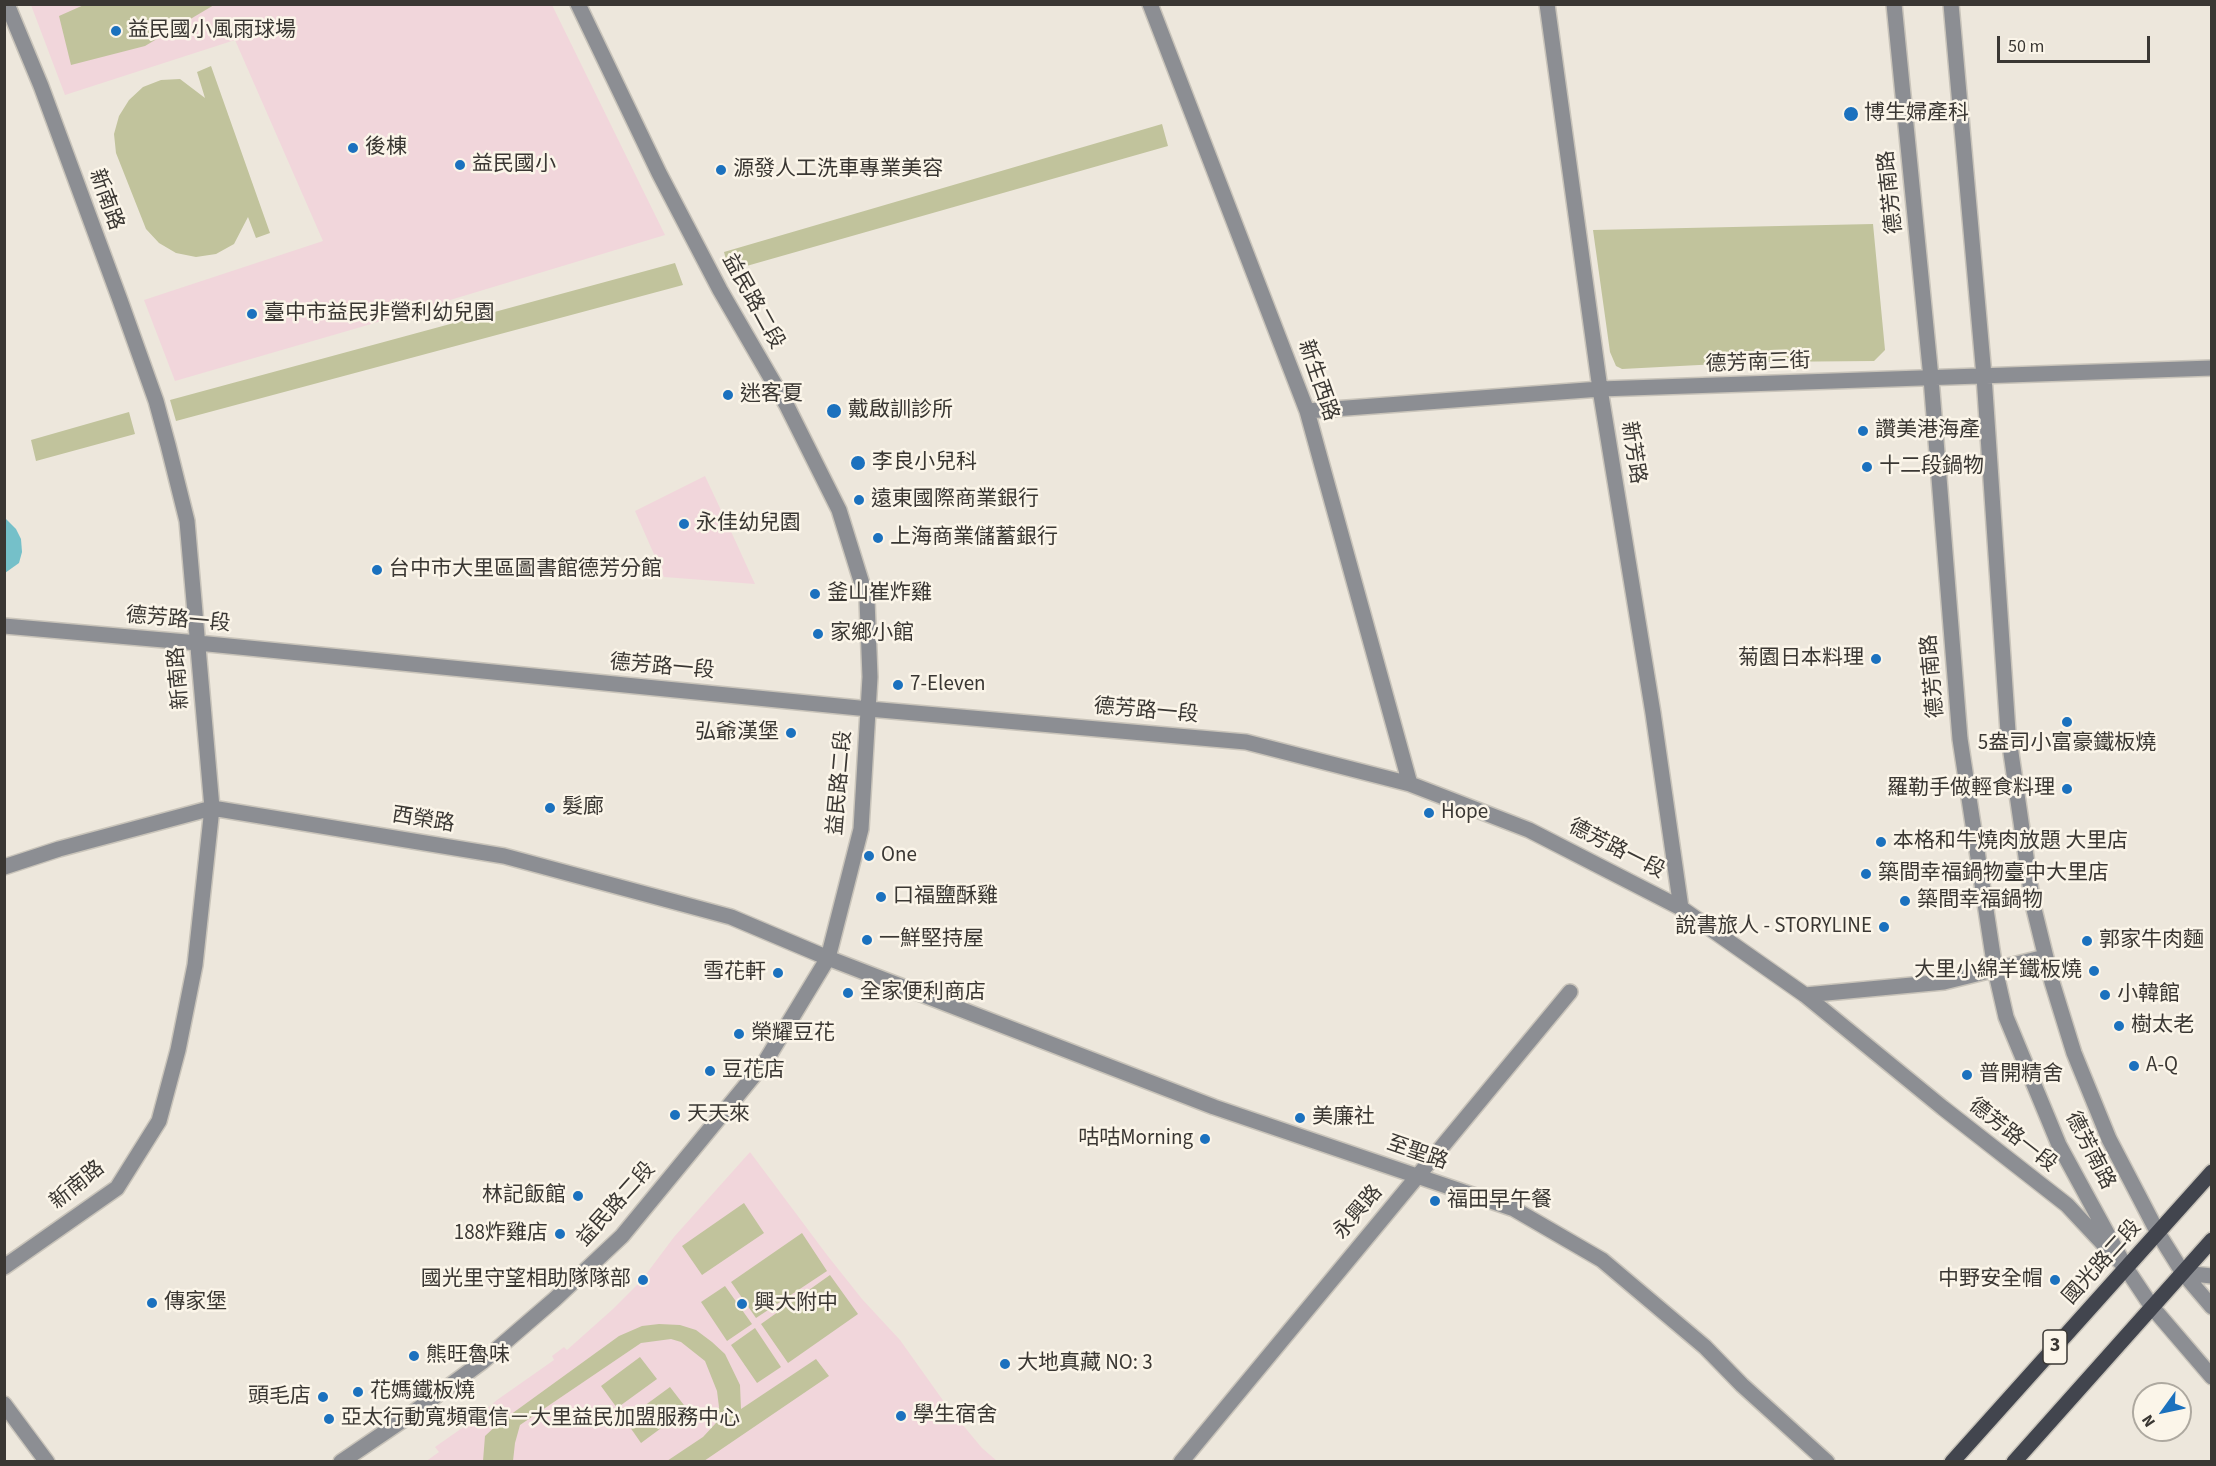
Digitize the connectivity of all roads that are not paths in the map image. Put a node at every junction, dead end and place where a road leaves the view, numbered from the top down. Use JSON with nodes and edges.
{"nodes":[{"id":1,"x":7,"y":4,"type":"edge"},
{"id":2,"x":578,"y":4,"type":"edge"},
{"id":3,"x":1150,"y":4,"type":"edge"},
{"id":4,"x":1547,"y":4,"type":"edge"},
{"id":5,"x":1894,"y":4,"type":"edge"},
{"id":6,"x":1951,"y":4,"type":"edge"},
{"id":7,"x":2211,"y":368,"type":"edge"},
{"id":8,"x":1984,"y":376,"type":"junction"},
{"id":9,"x":1931,"y":378,"type":"junction"},
{"id":10,"x":1600,"y":389,"type":"junction"},
{"id":11,"x":1307,"y":411,"type":"junction"},
{"id":12,"x":4,"y":626,"type":"edge"},
{"id":13,"x":198,"y":643,"type":"junction"},
{"id":14,"x":869,"y":709,"type":"junction"},
{"id":15,"x":1410,"y":784,"type":"junction"},
{"id":16,"x":212,"y":808,"type":"junction"},
{"id":17,"x":4,"y":867,"type":"edge"},
{"id":18,"x":1681,"y":908,"type":"junction"},
{"id":19,"x":2045,"y":957,"type":"junction"},
{"id":20,"x":828,"y":958,"type":"junction"},
{"id":21,"x":1995,"y":969,"type":"junction"},
{"id":22,"x":1570,"y":992,"type":"dead end"},
{"id":23,"x":1805,"y":995,"type":"junction"},
{"id":24,"x":2211,"y":1172,"type":"edge"},
{"id":25,"x":1418,"y":1177,"type":"junction"},
{"id":26,"x":2158,"y":1233,"type":"junction"},
{"id":27,"x":2211,"y":1240,"type":"edge"},
{"id":28,"x":4,"y":1267,"type":"edge"},
{"id":29,"x":2126,"y":1268,"type":"junction"},
{"id":30,"x":2183,"y":1273,"type":"junction"},
{"id":31,"x":2211,"y":1276,"type":"edge"},
{"id":32,"x":2152,"y":1307,"type":"junction"},
{"id":33,"x":2211,"y":1307,"type":"edge"},
{"id":34,"x":2211,"y":1377,"type":"edge"},
{"id":35,"x":4,"y":1404,"type":"edge"},
{"id":36,"x":47,"y":1461,"type":"edge"},
{"id":37,"x":341,"y":1461,"type":"edge"},
{"id":38,"x":1181,"y":1461,"type":"edge"},
{"id":39,"x":1827,"y":1461,"type":"edge"},
{"id":40,"x":1952,"y":1461,"type":"edge"},
{"id":41,"x":2014,"y":1461,"type":"edge"}],
"edges":[{"from":1,"to":13,"type":"street","name":"新南路"},
{"from":2,"to":14,"type":"street","name":"益民路二段"},
{"from":3,"to":11,"type":"street","name":"新生西路"},
{"from":4,"to":10,"type":"street","name":"新芳路"},
{"from":5,"to":9,"type":"street","name":"德芳南路"},
{"from":6,"to":8,"type":"street","name":"德芳南路"},
{"from":7,"to":8,"type":"street","name":"德芳南三街"},
{"from":8,"to":9,"type":"street","name":"德芳南三街"},
{"from":8,"to":19,"type":"street","name":"德芳南路"},
{"from":9,"to":10,"type":"street","name":"德芳南三街"},
{"from":9,"to":21,"type":"street","name":"德芳南路"},
{"from":10,"to":11,"type":"street","name":"德芳南三街"},
{"from":10,"to":18,"type":"street","name":"新芳路"},
{"from":11,"to":15,"type":"street","name":"新生西路"},
{"from":12,"to":13,"type":"street","name":"德芳路一段"},
{"from":13,"to":14,"type":"street","name":"德芳路一段"},
{"from":13,"to":16,"type":"street","name":"新南路"},
{"from":14,"to":15,"type":"street","name":"德芳路一段"},
{"from":14,"to":20,"type":"street","name":"益民路二段"},
{"from":15,"to":18,"type":"street","name":"德芳路一段"},
{"from":16,"to":17,"type":"street","name":"西榮路"},
{"from":16,"to":20,"type":"street","name":"西榮路"},
{"from":16,"to":28,"type":"street","name":"新南路"},
{"from":18,"to":23,"type":"street","name":"德芳路一段"},
{"from":19,"to":21,"type":"street"},
{"from":19,"to":26,"type":"street","name":"德芳南路"},
{"from":20,"to":25,"type":"street","name":"至聖路"},
{"from":20,"to":37,"type":"street","name":"益民路二段"},
{"from":21,"to":23,"type":"street"},
{"from":21,"to":29,"type":"street","name":"德芳南路"},
{"from":22,"to":25,"type":"street","name":"永興路"},
{"from":23,"to":29,"type":"street","name":"德芳路一段"},
{"from":24,"to":26,"type":"main road","name":"國光路二段","number":"3"},
{"from":25,"to":38,"type":"street","name":"永興路"},
{"from":25,"to":39,"type":"street","name":"至聖路"},
{"from":26,"to":29,"type":"main road","name":"國光路二段","number":"3"},
{"from":26,"to":30,"type":"street","name":"德芳南路"},
{"from":27,"to":30,"type":"main road","number":"3"},
{"from":29,"to":32,"type":"street","name":"德芳南路"},
{"from":29,"to":40,"type":"main road","name":"國光路二段","number":"3"},
{"from":30,"to":31,"type":"street"},
{"from":30,"to":32,"type":"main road","number":"3"},
{"from":30,"to":33,"type":"street","name":"德芳南路"},
{"from":32,"to":34,"type":"street","name":"德芳南路"},
{"from":32,"to":41,"type":"main road","number":"3"},
{"from":35,"to":36,"type":"street"}]}
